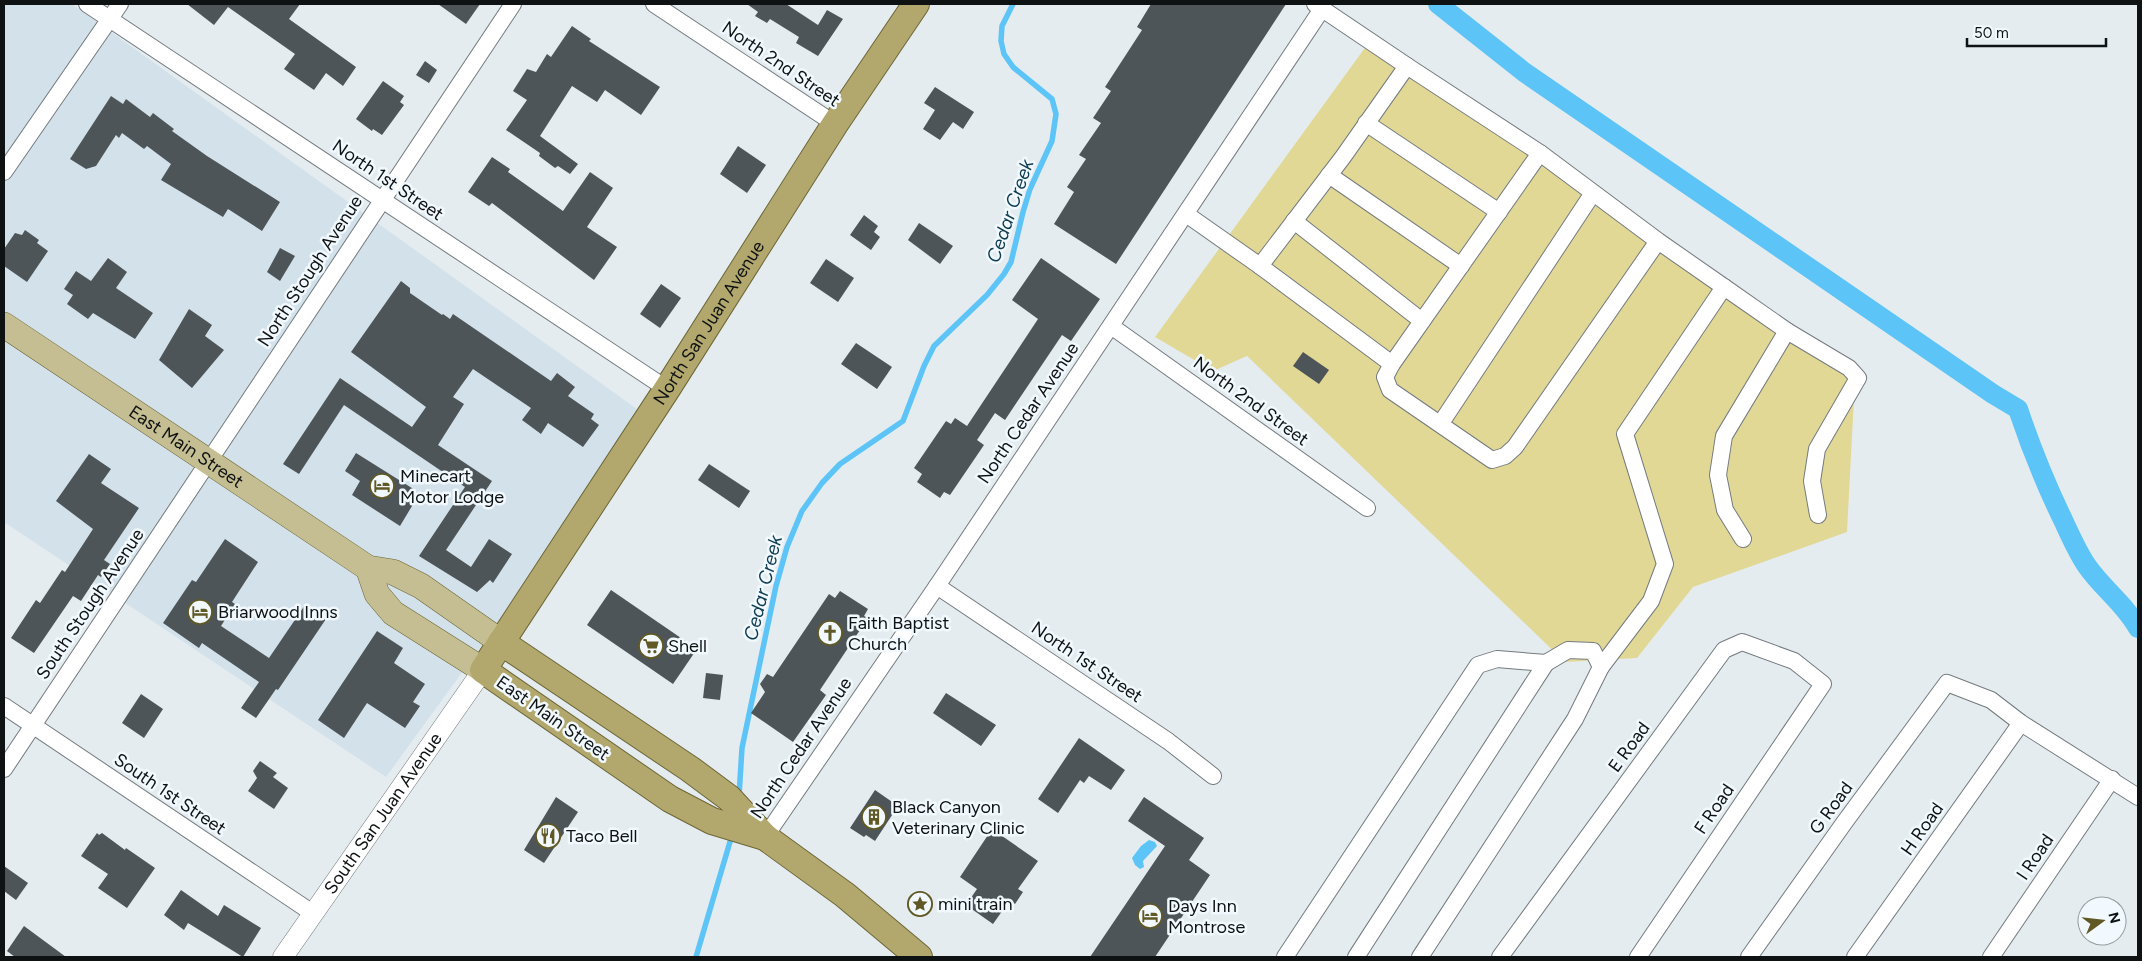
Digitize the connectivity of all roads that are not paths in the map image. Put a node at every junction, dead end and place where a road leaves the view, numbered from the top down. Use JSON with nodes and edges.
{"nodes":[{"id":1,"x":88,"y":4,"type":"edge"},
{"id":2,"x":120,"y":4,"type":"edge"},
{"id":3,"x":513,"y":4,"type":"edge"},
{"id":4,"x":654,"y":4,"type":"edge"},
{"id":5,"x":916,"y":4,"type":"edge"},
{"id":6,"x":1318,"y":6,"type":"edge"},
{"id":7,"x":110,"y":18,"type":"junction"},
{"id":8,"x":1407,"y":66,"type":"junction"},
{"id":9,"x":1366,"y":123,"type":"junction"},
{"id":10,"x":836,"y":124,"type":"junction"},
{"id":11,"x":1540,"y":153,"type":"junction"},
{"id":12,"x":4,"y":172,"type":"edge"},
{"id":13,"x":1329,"y":175,"type":"junction"},
{"id":14,"x":1594,"y":193,"type":"junction"},
{"id":15,"x":382,"y":200,"type":"junction"},
{"id":16,"x":1498,"y":212,"type":"junction"},
{"id":17,"x":1186,"y":214,"type":"junction"},
{"id":18,"x":1294,"y":222,"type":"junction"},
{"id":19,"x":1658,"y":241,"type":"junction"},
{"id":20,"x":1260,"y":266,"type":"junction"},
{"id":21,"x":1461,"y":266,"type":"junction"},
{"id":22,"x":1724,"y":287,"type":"junction"},
{"id":23,"x":1422,"y":322,"type":"junction"},
{"id":24,"x":4,"y":325,"type":"edge"},
{"id":25,"x":1111,"y":326,"type":"junction"},
{"id":26,"x":1787,"y":331,"type":"junction"},
{"id":27,"x":1392,"y":364,"type":"junction"},
{"id":28,"x":667,"y":390,"type":"junction"},
{"id":29,"x":1441,"y":423,"type":"junction"},
{"id":30,"x":209,"y":462,"type":"junction"},
{"id":31,"x":1367,"y":508,"type":"dead end"},
{"id":32,"x":1818,"y":515,"type":"dead end"},
{"id":33,"x":1743,"y":539,"type":"dead end"},
{"id":34,"x":368,"y":568,"type":"junction"},
{"id":35,"x":937,"y":586,"type":"junction"},
{"id":36,"x":501,"y":642,"type":"junction"},
{"id":37,"x":1546,"y":663,"type":"junction"},
{"id":38,"x":1601,"y":667,"type":"junction"},
{"id":39,"x":483,"y":670,"type":"junction"},
{"id":40,"x":1823,"y":684,"type":"joint"},
{"id":41,"x":4,"y":706,"type":"edge"},
{"id":42,"x":2021,"y":723,"type":"junction"},
{"id":43,"x":33,"y":725,"type":"junction"},
{"id":44,"x":4,"y":768,"type":"edge"},
{"id":45,"x":1213,"y":776,"type":"dead end"},
{"id":46,"x":2112,"y":780,"type":"junction"},
{"id":47,"x":2138,"y":797,"type":"edge"},
{"id":48,"x":765,"y":837,"type":"junction"},
{"id":49,"x":314,"y":914,"type":"junction"},
{"id":50,"x":915,"y":956,"type":"edge"},
{"id":51,"x":283,"y":957,"type":"edge"},
{"id":52,"x":1285,"y":957,"type":"edge"},
{"id":53,"x":1356,"y":957,"type":"edge"},
{"id":54,"x":1420,"y":957,"type":"edge"},
{"id":55,"x":1500,"y":957,"type":"edge"},
{"id":56,"x":1638,"y":957,"type":"edge"},
{"id":57,"x":1749,"y":957,"type":"edge"},
{"id":58,"x":1855,"y":957,"type":"edge"},
{"id":59,"x":1991,"y":957,"type":"edge"}],
"edges":[{"from":1,"to":7,"type":"street","name":"North 1st Street"},
{"from":2,"to":7,"type":"street"},
{"from":3,"to":15,"type":"street","name":"North Stough Avenue"},
{"from":4,"to":10,"type":"street","name":"North 2nd Street"},
{"from":5,"to":10,"type":"highway","name":"North San Juan Avenue"},
{"from":6,"to":8,"type":"street"},
{"from":6,"to":17,"type":"street","name":"North Cedar Avenue"},
{"from":7,"to":12,"type":"street"},
{"from":7,"to":15,"type":"street","name":"North 1st Street"},
{"from":8,"to":9,"type":"street"},
{"from":8,"to":11,"type":"street"},
{"from":9,"to":13,"type":"street"},
{"from":9,"to":16,"type":"street"},
{"from":10,"to":28,"type":"highway","name":"North San Juan Avenue"},
{"from":11,"to":14,"type":"street"},
{"from":11,"to":16,"type":"street"},
{"from":13,"to":18,"type":"street"},
{"from":13,"to":21,"type":"street"},
{"from":14,"to":19,"type":"street"},
{"from":14,"to":29,"type":"street"},
{"from":15,"to":28,"type":"street","name":"North 1st Street"},
{"from":15,"to":30,"type":"street","name":"North Stough Avenue"},
{"from":16,"to":21,"type":"street"},
{"from":17,"to":20,"type":"street"},
{"from":17,"to":25,"type":"street","name":"North Cedar Avenue"},
{"from":18,"to":20,"type":"street"},
{"from":18,"to":23,"type":"street"},
{"from":19,"to":22,"type":"street"},
{"from":19,"to":29,"type":"street"},
{"from":20,"to":27,"type":"street"},
{"from":21,"to":23,"type":"street"},
{"from":22,"to":26,"type":"street"},
{"from":22,"to":38,"type":"street"},
{"from":23,"to":27,"type":"street"},
{"from":24,"to":30,"type":"main road","name":"East Main Street"},
{"from":25,"to":31,"type":"street","name":"North 2nd Street"},
{"from":25,"to":35,"type":"street","name":"North Cedar Avenue"},
{"from":26,"to":32,"type":"street"},
{"from":26,"to":33,"type":"street"},
{"from":27,"to":29,"type":"street"},
{"from":28,"to":36,"type":"highway","name":"North San Juan Avenue"},
{"from":30,"to":34,"type":"main road","name":"East Main Street"},
{"from":30,"to":43,"type":"street","name":"South Stough Avenue"},
{"from":34,"to":36,"type":"main road","name":"East Main Street"},
{"from":34,"to":39,"type":"main road","name":"East Main Street"},
{"from":35,"to":45,"type":"street","name":"North 1st Street"},
{"from":35,"to":48,"type":"street","name":"North Cedar Avenue"},
{"from":36,"to":39,"type":"highway","name":"North San Juan Avenue"},
{"from":36,"to":48,"type":"highway","name":"East Main Street"},
{"from":37,"to":38,"type":"street"},
{"from":37,"to":52,"type":"street"},
{"from":37,"to":53,"type":"street"},
{"from":38,"to":54,"type":"street"},
{"from":39,"to":48,"type":"highway","name":"East Main Street"},
{"from":39,"to":49,"type":"street","name":"South San Juan Avenue"},
{"from":40,"to":55,"type":"street","name":"E Road"},
{"from":40,"to":56,"type":"street","name":"F Road"},
{"from":41,"to":43,"type":"street","name":"South 1st Street"},
{"from":42,"to":46,"type":"street"},
{"from":42,"to":57,"type":"street","name":"G Road"},
{"from":42,"to":58,"type":"street","name":"H Road"},
{"from":43,"to":44,"type":"street","name":"South Stough Avenue"},
{"from":43,"to":49,"type":"street","name":"South 1st Street"},
{"from":46,"to":47,"type":"street"},
{"from":46,"to":59,"type":"street","name":"I Road"},
{"from":48,"to":50,"type":"highway","name":"East Main Street"},
{"from":49,"to":51,"type":"street","name":"South San Juan Avenue"}]}
